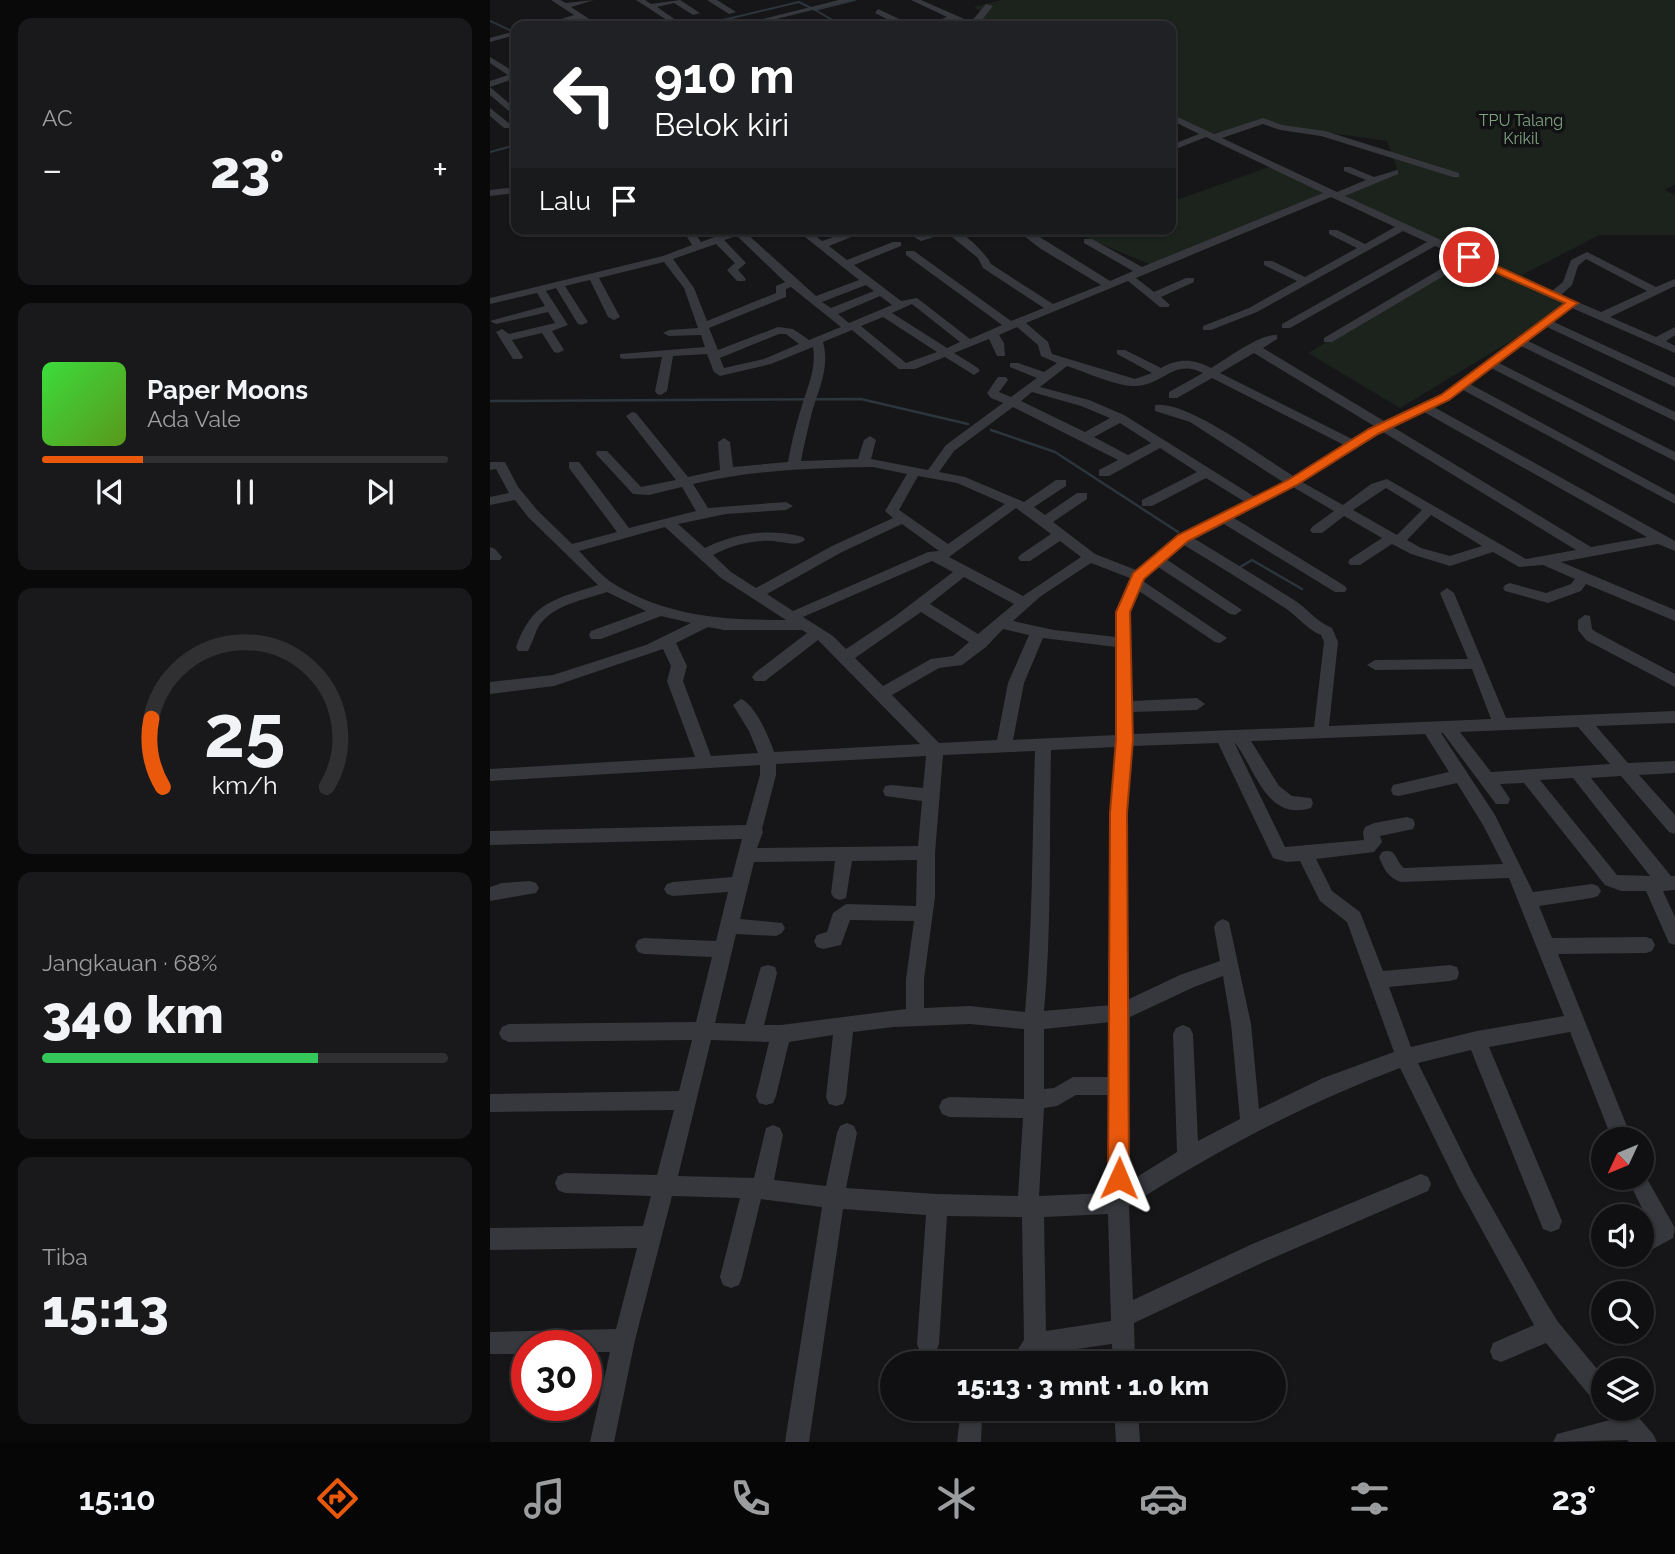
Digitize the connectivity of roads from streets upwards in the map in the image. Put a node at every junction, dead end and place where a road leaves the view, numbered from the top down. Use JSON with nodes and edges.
{"nodes":[{"id":1,"x":555,"y":0,"type":"edge"},
{"id":2,"x":590,"y":0,"type":"edge"},
{"id":3,"x":640,"y":0,"type":"edge"},
{"id":4,"x":676,"y":0,"type":"edge"},
{"id":5,"x":711,"y":0,"type":"edge"},
{"id":6,"x":849,"y":0,"type":"edge"},
{"id":7,"x":915,"y":0,"type":"edge"},
{"id":8,"x":934,"y":0,"type":"edge"},
{"id":9,"x":565,"y":6,"type":"junction"},
{"id":10,"x":652,"y":6,"type":"junction"},
{"id":11,"x":989,"y":6,"type":"dead end"},
{"id":12,"x":878,"y":11,"type":"dead end"},
{"id":13,"x":732,"y":12,"type":"dead end"},
{"id":14,"x":696,"y":13,"type":"dead end"},
{"id":15,"x":954,"y":14,"type":"junction"},
{"id":16,"x":581,"y":16,"type":"junction"},
{"id":17,"x":536,"y":18,"type":"dead end"},
{"id":18,"x":568,"y":20,"type":"joint"},
{"id":19,"x":539,"y":21,"type":"edge"},
{"id":20,"x":564,"y":21,"type":"edge"},
{"id":21,"x":588,"y":21,"type":"edge"},
{"id":22,"x":673,"y":21,"type":"edge"},
{"id":23,"x":761,"y":21,"type":"edge"},
{"id":24,"x":897,"y":21,"type":"edge"},
{"id":25,"x":937,"y":21,"type":"edge"},
{"id":26,"x":964,"y":21,"type":"edge"},
{"id":27,"x":976,"y":21,"type":"edge"},
{"id":28,"x":511,"y":35,"type":"edge"},
{"id":29,"x":490,"y":40,"type":"edge"},
{"id":30,"x":490,"y":59,"type":"edge"},
{"id":31,"x":511,"y":74,"type":"edge"},
{"id":32,"x":511,"y":77,"type":"edge"},
{"id":33,"x":490,"y":84,"type":"edge"},
{"id":34,"x":490,"y":90,"type":"edge"},
{"id":35,"x":502,"y":101,"type":"junction"},
{"id":36,"x":490,"y":104,"type":"edge"},
{"id":37,"x":511,"y":109,"type":"edge"},
{"id":38,"x":490,"y":111,"type":"edge"},
{"id":39,"x":1176,"y":119,"type":"edge"},
{"id":40,"x":507,"y":126,"type":"dead end"},
{"id":41,"x":1210,"y":135,"type":"junction"},
{"id":42,"x":1176,"y":146,"type":"edge"},
{"id":43,"x":1348,"y":169,"type":"dead end"},
{"id":44,"x":1395,"y":172,"type":"dead end"},
{"id":45,"x":1456,"y":175,"type":"dead end"},
{"id":46,"x":499,"y":178,"type":"dead end"},
{"id":47,"x":1373,"y":180,"type":"junction"},
{"id":48,"x":494,"y":193,"type":"edge"},
{"id":49,"x":1333,"y":194,"type":"junction"},
{"id":50,"x":1403,"y":227,"type":"junction"},
{"id":51,"x":1332,"y":232,"type":"dead end"},
{"id":52,"x":691,"y":235,"type":"edge"},
{"id":53,"x":729,"y":235,"type":"edge"},
{"id":54,"x":748,"y":235,"type":"edge"},
{"id":55,"x":808,"y":235,"type":"edge"},
{"id":56,"x":849,"y":235,"type":"edge"},
{"id":57,"x":955,"y":235,"type":"edge"},
{"id":58,"x":1028,"y":235,"type":"edge"},
{"id":59,"x":718,"y":239,"type":"junction"},
{"id":60,"x":1088,"y":241,"type":"dead end"},
{"id":61,"x":1435,"y":242,"type":"junction"},
{"id":62,"x":897,"y":244,"type":"dead end"},
{"id":63,"x":821,"y":245,"type":"junction"},
{"id":64,"x":698,"y":246,"type":"junction"},
{"id":65,"x":1365,"y":248,"type":"junction"},
{"id":66,"x":910,"y":253,"type":"dead end"},
{"id":67,"x":1469,"y":257,"type":"junction"},
{"id":68,"x":667,"y":258,"type":"junction"},
{"id":69,"x":1268,"y":263,"type":"dead end"},
{"id":70,"x":847,"y":264,"type":"junction"},
{"id":71,"x":1143,"y":272,"type":"junction"},
{"id":72,"x":593,"y":276,"type":"junction"},
{"id":73,"x":1129,"y":277,"type":"junction"},
{"id":74,"x":741,"y":279,"type":"dead end"},
{"id":75,"x":1189,"y":280,"type":"dead end"},
{"id":76,"x":865,"y":281,"type":"junction"},
{"id":77,"x":1306,"y":281,"type":"junction"},
{"id":78,"x":1675,"y":282,"type":"edge"},
{"id":79,"x":792,"y":283,"type":"junction"},
{"id":80,"x":559,"y":285,"type":"junction"},
{"id":81,"x":1109,"y":285,"type":"junction"},
{"id":82,"x":540,"y":289,"type":"junction"},
{"id":83,"x":880,"y":292,"type":"junction"},
{"id":84,"x":1657,"y":292,"type":"junction"},
{"id":85,"x":1554,"y":295,"type":"junction"},
{"id":86,"x":1154,"y":296,"type":"junction"},
{"id":87,"x":490,"y":301,"type":"edge"},
{"id":88,"x":814,"y":301,"type":"junction"},
{"id":89,"x":1573,"y":303,"type":"junction"},
{"id":90,"x":899,"y":305,"type":"junction"},
{"id":91,"x":1164,"y":305,"type":"dead end"},
{"id":92,"x":551,"y":309,"type":"junction"},
{"id":93,"x":1051,"y":309,"type":"junction"},
{"id":94,"x":883,"y":312,"type":"junction"},
{"id":95,"x":830,"y":313,"type":"junction"},
{"id":96,"x":1602,"y":316,"type":"junction"},
{"id":97,"x":614,"y":317,"type":"dead end"},
{"id":98,"x":582,"y":322,"type":"dead end"},
{"id":99,"x":1546,"y":322,"type":"junction"},
{"id":100,"x":1013,"y":324,"type":"junction"},
{"id":101,"x":850,"y":326,"type":"junction"},
{"id":102,"x":1286,"y":326,"type":"dead end"},
{"id":103,"x":497,"y":327,"type":"edge"},
{"id":104,"x":704,"y":328,"type":"junction"},
{"id":105,"x":1207,"y":328,"type":"dead end"},
{"id":106,"x":545,"y":329,"type":"junction"},
{"id":107,"x":1675,"y":330,"type":"edge"},
{"id":108,"x":991,"y":332,"type":"junction"},
{"id":109,"x":669,"y":333,"type":"dead end"},
{"id":110,"x":1273,"y":337,"type":"dead end"},
{"id":111,"x":1328,"y":341,"type":"dead end"},
{"id":112,"x":967,"y":342,"type":"junction"},
{"id":113,"x":1521,"y":342,"type":"junction"},
{"id":114,"x":1657,"y":342,"type":"junction"},
{"id":115,"x":813,"y":343,"type":"junction"},
{"id":116,"x":1254,"y":347,"type":"junction"},
{"id":117,"x":558,"y":350,"type":"dead end"},
{"id":118,"x":1675,"y":350,"type":"edge"},
{"id":119,"x":943,"y":352,"type":"junction"},
{"id":120,"x":1121,"y":352,"type":"dead end"},
{"id":121,"x":713,"y":353,"type":"junction"},
{"id":122,"x":668,"y":354,"type":"junction"},
{"id":123,"x":1001,"y":354,"type":"dead end"},
{"id":124,"x":517,"y":356,"type":"dead end"},
{"id":125,"x":624,"y":356,"type":"dead end"},
{"id":126,"x":1065,"y":362,"type":"junction"},
{"id":127,"x":1492,"y":364,"type":"junction"},
{"id":128,"x":1014,"y":365,"type":"dead end"},
{"id":129,"x":974,"y":371,"type":"dead end"},
{"id":130,"x":1160,"y":372,"type":"junction"},
{"id":131,"x":1211,"y":373,"type":"junction"},
{"id":132,"x":1046,"y":377,"type":"junction"},
{"id":133,"x":1002,"y":380,"type":"dead end"},
{"id":134,"x":1675,"y":383,"type":"edge"},
{"id":135,"x":1463,"y":386,"type":"junction"},
{"id":136,"x":1031,"y":387,"type":"junction"},
{"id":137,"x":662,"y":391,"type":"dead end"},
{"id":138,"x":1173,"y":394,"type":"dead end"},
{"id":139,"x":1010,"y":401,"type":"junction"},
{"id":140,"x":1425,"y":407,"type":"junction"},
{"id":141,"x":632,"y":416,"type":"dead end"},
{"id":142,"x":1675,"y":416,"type":"edge"},
{"id":143,"x":1120,"y":418,"type":"junction"},
{"id":144,"x":1385,"y":426,"type":"junction"},
{"id":145,"x":1137,"y":429,"type":"junction"},
{"id":146,"x":1087,"y":436,"type":"junction"},
{"id":147,"x":870,"y":440,"type":"dead end"},
{"id":148,"x":724,"y":442,"type":"dead end"},
{"id":149,"x":1160,"y":443,"type":"junction"},
{"id":150,"x":1352,"y":444,"type":"junction"},
{"id":151,"x":602,"y":454,"type":"dead end"},
{"id":152,"x":1675,"y":457,"type":"edge"},
{"id":153,"x":1128,"y":460,"type":"junction"},
{"id":154,"x":864,"y":462,"type":"junction"},
{"id":155,"x":574,"y":465,"type":"dead end"},
{"id":156,"x":794,"y":465,"type":"junction"},
{"id":157,"x":490,"y":466,"type":"edge"},
{"id":158,"x":727,"y":472,"type":"junction"},
{"id":159,"x":914,"y":472,"type":"junction"},
{"id":160,"x":1207,"y":472,"type":"junction"},
{"id":161,"x":1104,"y":473,"type":"dead end"},
{"id":162,"x":931,"y":474,"type":"junction"},
{"id":163,"x":684,"y":482,"type":"junction"},
{"id":164,"x":1293,"y":482,"type":"junction"},
{"id":165,"x":1061,"y":483,"type":"dead end"},
{"id":166,"x":518,"y":495,"type":"junction"},
{"id":167,"x":1082,"y":496,"type":"dead end"},
{"id":168,"x":1675,"y":500,"type":"edge"},
{"id":169,"x":490,"y":501,"type":"edge"},
{"id":170,"x":1254,"y":502,"type":"junction"},
{"id":171,"x":1146,"y":503,"type":"dead end"},
{"id":172,"x":1020,"y":505,"type":"junction"},
{"id":173,"x":786,"y":506,"type":"dead end"},
{"id":174,"x":1431,"y":508,"type":"junction"},
{"id":175,"x":1342,"y":510,"type":"junction"},
{"id":176,"x":704,"y":513,"type":"junction"},
{"id":177,"x":1223,"y":518,"type":"junction"},
{"id":178,"x":902,"y":519,"type":"junction"},
{"id":179,"x":668,"y":522,"type":"junction"},
{"id":180,"x":1044,"y":522,"type":"junction"},
{"id":181,"x":1317,"y":530,"type":"dead end"},
{"id":182,"x":626,"y":534,"type":"junction"},
{"id":183,"x":1061,"y":534,"type":"junction"},
{"id":184,"x":1183,"y":538,"type":"junction"},
{"id":185,"x":1659,"y":539,"type":"junction"},
{"id":186,"x":798,"y":540,"type":"dead end"},
{"id":187,"x":1394,"y":540,"type":"junction"},
{"id":188,"x":1494,"y":547,"type":"junction"},
{"id":189,"x":1675,"y":547,"type":"edge"},
{"id":190,"x":570,"y":549,"type":"junction"},
{"id":191,"x":1586,"y":550,"type":"junction"},
{"id":192,"x":490,"y":552,"type":"edge"},
{"id":193,"x":703,"y":554,"type":"junction"},
{"id":194,"x":944,"y":554,"type":"junction"},
{"id":195,"x":1090,"y":557,"type":"junction"},
{"id":196,"x":490,"y":558,"type":"edge"},
{"id":197,"x":1025,"y":558,"type":"dead end"},
{"id":198,"x":1156,"y":559,"type":"junction"},
{"id":199,"x":1546,"y":561,"type":"junction"},
{"id":200,"x":1355,"y":562,"type":"dead end"},
{"id":201,"x":962,"y":572,"type":"junction"},
{"id":202,"x":1583,"y":578,"type":"junction"},
{"id":203,"x":1136,"y":580,"type":"junction"},
{"id":204,"x":608,"y":587,"type":"junction"},
{"id":205,"x":1510,"y":588,"type":"dead end"},
{"id":206,"x":1340,"y":589,"type":"dead end"},
{"id":207,"x":1447,"y":593,"type":"dead end"},
{"id":208,"x":757,"y":594,"type":"junction"},
{"id":209,"x":1026,"y":604,"type":"junction"},
{"id":210,"x":921,"y":605,"type":"junction"},
{"id":211,"x":1235,"y":610,"type":"dead end"},
{"id":212,"x":660,"y":611,"type":"junction"},
{"id":213,"x":1675,"y":616,"type":"edge"},
{"id":214,"x":1585,"y":620,"type":"dead end"},
{"id":215,"x":706,"y":622,"type":"junction"},
{"id":216,"x":1002,"y":624,"type":"junction"},
{"id":217,"x":805,"y":625,"type":"junction"},
{"id":218,"x":1038,"y":631,"type":"junction"},
{"id":219,"x":596,"y":635,"type":"dead end"},
{"id":220,"x":1220,"y":638,"type":"dead end"},
{"id":221,"x":667,"y":641,"type":"junction"},
{"id":222,"x":981,"y":643,"type":"junction"},
{"id":223,"x":1123,"y":643,"type":"junction"},
{"id":224,"x":523,"y":647,"type":"dead end"},
{"id":225,"x":845,"y":657,"type":"junction"},
{"id":226,"x":1478,"y":664,"type":"junction"},
{"id":227,"x":1375,"y":665,"type":"dead end"},
{"id":228,"x":760,"y":677,"type":"dead end"},
{"id":229,"x":1675,"y":681,"type":"edge"},
{"id":230,"x":490,"y":688,"type":"edge"},
{"id":231,"x":881,"y":694,"type":"junction"},
{"id":232,"x":1197,"y":704,"type":"dead end"},
{"id":233,"x":741,"y":705,"type":"dead end"},
{"id":234,"x":1124,"y":707,"type":"junction"},
{"id":235,"x":1675,"y":717,"type":"edge"},
{"id":236,"x":1581,"y":720,"type":"junction"},
{"id":237,"x":1500,"y":723,"type":"junction"},
{"id":238,"x":1438,"y":726,"type":"junction"},
{"id":239,"x":1321,"y":731,"type":"junction"},
{"id":240,"x":1231,"y":736,"type":"junction"},
{"id":241,"x":1125,"y":740,"type":"junction"},
{"id":242,"x":1043,"y":744,"type":"junction"},
{"id":243,"x":1004,"y":746,"type":"junction"},
{"id":244,"x":936,"y":749,"type":"junction"},
{"id":245,"x":769,"y":759,"type":"junction"},
{"id":246,"x":705,"y":761,"type":"junction"},
{"id":247,"x":1675,"y":767,"type":"edge"},
{"id":248,"x":1626,"y":769,"type":"junction"},
{"id":249,"x":1578,"y":773,"type":"junction"},
{"id":250,"x":490,"y":775,"type":"edge"},
{"id":251,"x":1461,"y":776,"type":"junction"},
{"id":252,"x":1531,"y":777,"type":"junction"},
{"id":253,"x":1487,"y":778,"type":"junction"},
{"id":254,"x":1398,"y":790,"type":"dead end"},
{"id":255,"x":891,"y":792,"type":"dead end"},
{"id":256,"x":932,"y":796,"type":"junction"},
{"id":257,"x":1502,"y":799,"type":"dead end"},
{"id":258,"x":1305,"y":803,"type":"dead end"},
{"id":259,"x":1407,"y":824,"type":"dead end"},
{"id":260,"x":1675,"y":827,"type":"edge"},
{"id":261,"x":755,"y":832,"type":"junction"},
{"id":262,"x":490,"y":838,"type":"edge"},
{"id":263,"x":926,"y":853,"type":"junction"},
{"id":264,"x":1305,"y":854,"type":"junction"},
{"id":265,"x":748,"y":855,"type":"junction"},
{"id":266,"x":844,"y":855,"type":"junction"},
{"id":267,"x":1388,"y":857,"type":"dead end"},
{"id":268,"x":1514,"y":871,"type":"junction"},
{"id":269,"x":1664,"y":883,"type":"edge"},
{"id":270,"x":739,"y":884,"type":"junction"},
{"id":271,"x":530,"y":888,"type":"dead end"},
{"id":272,"x":673,"y":889,"type":"dead end"},
{"id":273,"x":1592,"y":891,"type":"dead end"},
{"id":274,"x":840,"y":893,"type":"dead end"},
{"id":275,"x":490,"y":894,"type":"edge"},
{"id":276,"x":1528,"y":900,"type":"junction"},
{"id":277,"x":925,"y":914,"type":"junction"},
{"id":278,"x":729,"y":926,"type":"junction"},
{"id":279,"x":776,"y":928,"type":"dead end"},
{"id":280,"x":1223,"y":928,"type":"dead end"},
{"id":281,"x":1675,"y":937,"type":"edge"},
{"id":282,"x":823,"y":941,"type":"dead end"},
{"id":283,"x":1646,"y":945,"type":"dead end"},
{"id":284,"x":644,"y":946,"type":"dead end"},
{"id":285,"x":1545,"y":946,"type":"junction"},
{"id":286,"x":723,"y":949,"type":"junction"},
{"id":287,"x":1231,"y":965,"type":"junction"},
{"id":288,"x":768,"y":973,"type":"dead end"},
{"id":289,"x":1450,"y":973,"type":"dead end"},
{"id":290,"x":1378,"y":981,"type":"junction"},
{"id":291,"x":1119,"y":1013,"type":"junction"},
{"id":292,"x":915,"y":1017,"type":"junction"},
{"id":293,"x":1034,"y":1021,"type":"junction"},
{"id":294,"x":1575,"y":1023,"type":"junction"},
{"id":295,"x":844,"y":1024,"type":"junction"},
{"id":296,"x":704,"y":1031,"type":"junction"},
{"id":297,"x":509,"y":1033,"type":"dead end"},
{"id":298,"x":752,"y":1034,"type":"junction"},
{"id":299,"x":781,"y":1034,"type":"junction"},
{"id":300,"x":1184,"y":1034,"type":"dead end"},
{"id":301,"x":1477,"y":1040,"type":"junction"},
{"id":302,"x":1405,"y":1057,"type":"junction"},
{"id":303,"x":1121,"y":1086,"type":"junction"},
{"id":304,"x":766,"y":1096,"type":"dead end"},
{"id":305,"x":836,"y":1097,"type":"dead end"},
{"id":306,"x":687,"y":1100,"type":"junction"},
{"id":307,"x":490,"y":1103,"type":"edge"},
{"id":308,"x":1034,"y":1104,"type":"junction"},
{"id":309,"x":949,"y":1107,"type":"dead end"},
{"id":310,"x":1250,"y":1123,"type":"junction"},
{"id":311,"x":1617,"y":1127,"type":"edge"},
{"id":312,"x":847,"y":1133,"type":"dead end"},
{"id":313,"x":773,"y":1135,"type":"dead end"},
{"id":314,"x":1188,"y":1157,"type":"junction"},
{"id":315,"x":565,"y":1184,"type":"dead end"},
{"id":316,"x":1421,"y":1184,"type":"dead end"},
{"id":317,"x":664,"y":1186,"type":"junction"},
{"id":318,"x":758,"y":1188,"type":"junction"},
{"id":319,"x":834,"y":1198,"type":"junction"},
{"id":320,"x":1118,"y":1201,"type":"junction"},
{"id":321,"x":937,"y":1205,"type":"junction"},
{"id":322,"x":1030,"y":1207,"type":"junction"},
{"id":323,"x":1654,"y":1210,"type":"edge"},
{"id":324,"x":1551,"y":1221,"type":"dead end"},
{"id":325,"x":651,"y":1237,"type":"junction"},
{"id":326,"x":1654,"y":1237,"type":"edge"},
{"id":327,"x":490,"y":1239,"type":"edge"},
{"id":328,"x":732,"y":1277,"type":"dead end"},
{"id":329,"x":1122,"y":1324,"type":"junction"},
{"id":330,"x":1550,"y":1330,"type":"junction"},
{"id":331,"x":624,"y":1340,"type":"junction"},
{"id":332,"x":490,"y":1343,"type":"edge"},
{"id":333,"x":928,"y":1344,"type":"dead end"},
{"id":334,"x":1035,"y":1344,"type":"junction"},
{"id":335,"x":1029,"y":1351,"type":"edge"},
{"id":336,"x":1123,"y":1351,"type":"edge"},
{"id":337,"x":1501,"y":1351,"type":"dead end"},
{"id":338,"x":1591,"y":1380,"type":"edge"},
{"id":339,"x":970,"y":1421,"type":"edge"},
{"id":340,"x":1127,"y":1421,"type":"edge"},
{"id":341,"x":1626,"y":1421,"type":"edge"},
{"id":342,"x":1638,"y":1435,"type":"edge"},
{"id":343,"x":602,"y":1442,"type":"edge"},
{"id":344,"x":797,"y":1442,"type":"edge"},
{"id":345,"x":969,"y":1442,"type":"edge"},
{"id":346,"x":1128,"y":1442,"type":"edge"},
{"id":347,"x":1564,"y":1442,"type":"edge"}],
"edges":[{"from":1,"to":9,"type":"street"},
{"from":2,"to":9,"type":"street"},
{"from":3,"to":10,"type":"street"},
{"from":4,"to":10,"type":"street"},
{"from":4,"to":14,"type":"street"},
{"from":5,"to":13,"type":"street"},
{"from":6,"to":23,"type":"street"},
{"from":7,"to":15,"type":"street"},
{"from":8,"to":15,"type":"street"},
{"from":9,"to":16,"type":"street"},
{"from":10,"to":22,"type":"street"},
{"from":11,"to":27,"type":"street"},
{"from":12,"to":24,"type":"street"},
{"from":15,"to":25,"type":"street"},
{"from":15,"to":26,"type":"street"},
{"from":16,"to":18,"type":"street"},
{"from":16,"to":21,"type":"street"},
{"from":17,"to":19,"type":"street"},
{"from":18,"to":20,"type":"street"},
{"from":28,"to":29,"type":"street"},
{"from":30,"to":31,"type":"street"},
{"from":32,"to":33,"type":"street"},
{"from":34,"to":35,"type":"street"},
{"from":35,"to":36,"type":"street"},
{"from":35,"to":37,"type":"street"},
{"from":38,"to":40,"type":"street"},
{"from":39,"to":41,"type":"street"},
{"from":41,"to":42,"type":"street"},
{"from":41,"to":45,"type":"street"},
{"from":41,"to":49,"type":"street"},
{"from":43,"to":47,"type":"street"},
{"from":44,"to":47,"type":"street"},
{"from":46,"to":48,"type":"street"},
{"from":47,"to":49,"type":"street"},
{"from":49,"to":50,"type":"street"},
{"from":49,"to":71,"type":"street"},
{"from":50,"to":61,"type":"street"},
{"from":50,"to":65,"type":"street"},
{"from":51,"to":65,"type":"street"},
{"from":52,"to":64,"type":"street"},
{"from":53,"to":59,"type":"street"},
{"from":54,"to":79,"type":"street"},
{"from":55,"to":63,"type":"street"},
{"from":56,"to":63,"type":"street"},
{"from":57,"to":93,"type":"street"},
{"from":58,"to":81,"type":"street"},
{"from":59,"to":64,"type":"street"},
{"from":59,"to":74,"type":"street"},
{"from":60,"to":71,"type":"street"},
{"from":61,"to":67,"type":"street"},
{"from":61,"to":102,"type":"street"},
{"from":62,"to":70,"type":"street"},
{"from":63,"to":70,"type":"street"},
{"from":64,"to":68,"type":"street"},
{"from":65,"to":77,"type":"street"},
{"from":66,"to":100,"type":"street"},
{"from":67,"to":85,"type":"street"},
{"from":67,"to":111,"type":"street"},
{"from":68,"to":72,"type":"street"},
{"from":68,"to":104,"type":"street"},
{"from":69,"to":77,"type":"street"},
{"from":70,"to":76,"type":"street"},
{"from":71,"to":73,"type":"street"},
{"from":72,"to":80,"type":"street"},
{"from":72,"to":97,"type":"street"},
{"from":73,"to":81,"type":"street"},
{"from":73,"to":86,"type":"street"},
{"from":75,"to":86,"type":"street"},
{"from":76,"to":83,"type":"street"},
{"from":76,"to":88,"type":"street"},
{"from":77,"to":105,"type":"street"},
{"from":78,"to":84,"type":"street"},
{"from":79,"to":88,"type":"street"},
{"from":79,"to":104,"type":"street"},
{"from":80,"to":82,"type":"street"},
{"from":80,"to":98,"type":"street"},
{"from":81,"to":93,"type":"street"},
{"from":82,"to":87,"type":"street"},
{"from":82,"to":92,"type":"street"},
{"from":83,"to":90,"type":"street"},
{"from":83,"to":95,"type":"street"},
{"from":84,"to":85,"type":"street"},
{"from":84,"to":96,"type":"street"},
{"from":85,"to":89,"type":"street"},
{"from":86,"to":91,"type":"street"},
{"from":88,"to":95,"type":"street"},
{"from":89,"to":96,"type":"street"},
{"from":89,"to":99,"type":"street"},
{"from":90,"to":94,"type":"street"},
{"from":90,"to":112,"type":"street"},
{"from":92,"to":103,"type":"street"},
{"from":92,"to":106,"type":"street"},
{"from":93,"to":100,"type":"street"},
{"from":94,"to":101,"type":"street"},
{"from":94,"to":119,"type":"street"},
{"from":95,"to":101,"type":"street"},
{"from":96,"to":114,"type":"street"},
{"from":99,"to":113,"type":"street"},
{"from":99,"to":134,"type":"street"},
{"from":100,"to":108,"type":"street"},
{"from":100,"to":126,"type":"street"},
{"from":101,"to":115,"type":"street"},
{"from":101,"to":119,"type":"street"},
{"from":103,"to":106,"type":"street"},
{"from":103,"to":124,"type":"street"},
{"from":104,"to":109,"type":"street"},
{"from":104,"to":121,"type":"street"},
{"from":106,"to":117,"type":"street"},
{"from":107,"to":114,"type":"street"},
{"from":108,"to":112,"type":"street"},
{"from":108,"to":123,"type":"street"},
{"from":110,"to":116,"type":"street"},
{"from":112,"to":119,"type":"street"},
{"from":113,"to":127,"type":"street"},
{"from":113,"to":142,"type":"street"},
{"from":114,"to":118,"type":"street"},
{"from":115,"to":121,"type":"street"},
{"from":115,"to":121,"type":"street"},
{"from":115,"to":156,"type":"street"},
{"from":116,"to":131,"type":"street"},
{"from":116,"to":144,"type":"street"},
{"from":119,"to":129,"type":"street"},
{"from":120,"to":130,"type":"street"},
{"from":121,"to":122,"type":"street"},
{"from":122,"to":125,"type":"street"},
{"from":122,"to":137,"type":"street"},
{"from":126,"to":130,"type":"street"},
{"from":126,"to":132,"type":"street"},
{"from":127,"to":135,"type":"street"},
{"from":127,"to":152,"type":"street"},
{"from":128,"to":132,"type":"street"},
{"from":130,"to":131,"type":"street"},
{"from":131,"to":138,"type":"street"},
{"from":131,"to":150,"type":"street"},
{"from":132,"to":136,"type":"street"},
{"from":133,"to":139,"type":"street"},
{"from":135,"to":140,"type":"street"},
{"from":135,"to":168,"type":"street"},
{"from":136,"to":139,"type":"street"},
{"from":136,"to":143,"type":"street"},
{"from":139,"to":146,"type":"street"},
{"from":139,"to":162,"type":"street"},
{"from":140,"to":144,"type":"street"},
{"from":140,"to":185,"type":"street"},
{"from":141,"to":163,"type":"street"},
{"from":143,"to":145,"type":"street"},
{"from":143,"to":146,"type":"street"},
{"from":144,"to":150,"type":"street"},
{"from":144,"to":191,"type":"street"},
{"from":145,"to":149,"type":"street"},
{"from":145,"to":164,"type":"street"},
{"from":146,"to":153,"type":"street"},
{"from":147,"to":154,"type":"street"},
{"from":148,"to":158,"type":"street"},
{"from":149,"to":153,"type":"street"},
{"from":149,"to":160,"type":"street"},
{"from":150,"to":164,"type":"street"},
{"from":151,"to":163,"type":"street"},
{"from":153,"to":161,"type":"street"},
{"from":154,"to":156,"type":"street"},
{"from":154,"to":159,"type":"street"},
{"from":155,"to":182,"type":"street"},
{"from":156,"to":158,"type":"street"},
{"from":157,"to":166,"type":"street"},
{"from":158,"to":163,"type":"street"},
{"from":159,"to":162,"type":"street"},
{"from":159,"to":178,"type":"street"},
{"from":160,"to":170,"type":"street"},
{"from":160,"to":171,"type":"street"},
{"from":162,"to":172,"type":"street"},
{"from":163,"to":176,"type":"street"},
{"from":164,"to":170,"type":"street"},
{"from":164,"to":175,"type":"street"},
{"from":165,"to":172,"type":"street"},
{"from":166,"to":169,"type":"street"},
{"from":166,"to":190,"type":"street"},
{"from":167,"to":180,"type":"street"},
{"from":170,"to":177,"type":"street"},
{"from":172,"to":180,"type":"street"},
{"from":172,"to":194,"type":"street"},
{"from":173,"to":176,"type":"street"},
{"from":174,"to":175,"type":"street"},
{"from":174,"to":187,"type":"street"},
{"from":174,"to":188,"type":"street"},
{"from":175,"to":181,"type":"street"},
{"from":175,"to":187,"type":"street"},
{"from":176,"to":179,"type":"street"},
{"from":177,"to":184,"type":"street"},
{"from":177,"to":206,"type":"street"},
{"from":178,"to":194,"type":"street"},
{"from":178,"to":208,"type":"street"},
{"from":179,"to":182,"type":"street"},
{"from":179,"to":193,"type":"street"},
{"from":180,"to":183,"type":"street"},
{"from":182,"to":190,"type":"street"},
{"from":183,"to":195,"type":"street"},
{"from":183,"to":197,"type":"street"},
{"from":184,"to":198,"type":"street"},
{"from":184,"to":239,"type":"street"},
{"from":185,"to":189,"type":"street"},
{"from":185,"to":191,"type":"street"},
{"from":186,"to":193,"type":"street"},
{"from":187,"to":188,"type":"street"},
{"from":187,"to":200,"type":"street"},
{"from":188,"to":199,"type":"street"},
{"from":190,"to":204,"type":"street"},
{"from":191,"to":199,"type":"street"},
{"from":192,"to":196,"type":"street"},
{"from":193,"to":208,"type":"street"},
{"from":194,"to":201,"type":"street"},
{"from":194,"to":217,"type":"street"},
{"from":195,"to":203,"type":"street"},
{"from":195,"to":209,"type":"street"},
{"from":198,"to":203,"type":"street"},
{"from":198,"to":211,"type":"street"},
{"from":199,"to":202,"type":"street"},
{"from":201,"to":209,"type":"street"},
{"from":201,"to":210,"type":"street"},
{"from":202,"to":205,"type":"street"},
{"from":202,"to":213,"type":"street"},
{"from":203,"to":220,"type":"street"},
{"from":203,"to":223,"type":"street"},
{"from":204,"to":212,"type":"street"},
{"from":204,"to":224,"type":"street"},
{"from":207,"to":226,"type":"street"},
{"from":208,"to":217,"type":"street"},
{"from":209,"to":216,"type":"street"},
{"from":210,"to":222,"type":"street"},
{"from":210,"to":225,"type":"street"},
{"from":212,"to":215,"type":"street"},
{"from":212,"to":219,"type":"street"},
{"from":214,"to":229,"type":"street"},
{"from":215,"to":217,"type":"street"},
{"from":215,"to":221,"type":"street"},
{"from":216,"to":218,"type":"street"},
{"from":216,"to":222,"type":"street"},
{"from":217,"to":225,"type":"street"},
{"from":217,"to":228,"type":"street"},
{"from":218,"to":223,"type":"street"},
{"from":218,"to":243,"type":"street"},
{"from":221,"to":230,"type":"street"},
{"from":221,"to":246,"type":"street"},
{"from":222,"to":231,"type":"street"},
{"from":223,"to":234,"type":"street"},
{"from":225,"to":231,"type":"street"},
{"from":226,"to":227,"type":"street"},
{"from":226,"to":237,"type":"street"},
{"from":231,"to":244,"type":"street"},
{"from":232,"to":234,"type":"street"},
{"from":233,"to":245,"type":"street"},
{"from":234,"to":241,"type":"street"},
{"from":235,"to":236,"type":"street"},
{"from":236,"to":237,"type":"street"},
{"from":236,"to":248,"type":"street"},
{"from":237,"to":238,"type":"street"},
{"from":238,"to":239,"type":"street"},
{"from":238,"to":251,"type":"street"},
{"from":238,"to":253,"type":"street"},
{"from":239,"to":240,"type":"street"},
{"from":240,"to":241,"type":"street"},
{"from":240,"to":258,"type":"street"},
{"from":240,"to":264,"type":"street"},
{"from":241,"to":242,"type":"street"},
{"from":241,"to":291,"type":"street"},
{"from":242,"to":243,"type":"street"},
{"from":242,"to":293,"type":"street"},
{"from":243,"to":244,"type":"street"},
{"from":244,"to":245,"type":"street"},
{"from":244,"to":256,"type":"street"},
{"from":245,"to":246,"type":"street"},
{"from":245,"to":261,"type":"street"},
{"from":246,"to":250,"type":"street"},
{"from":247,"to":248,"type":"street"},
{"from":248,"to":249,"type":"street"},
{"from":248,"to":260,"type":"street"},
{"from":249,"to":252,"type":"street"},
{"from":249,"to":269,"type":"street"},
{"from":251,"to":254,"type":"street"},
{"from":251,"to":268,"type":"street"},
{"from":252,"to":253,"type":"street"},
{"from":252,"to":269,"type":"street"},
{"from":253,"to":257,"type":"street"},
{"from":255,"to":256,"type":"street"},
{"from":256,"to":263,"type":"street"},
{"from":259,"to":264,"type":"street"},
{"from":261,"to":262,"type":"street"},
{"from":261,"to":265,"type":"street"},
{"from":263,"to":266,"type":"street"},
{"from":263,"to":277,"type":"street"},
{"from":264,"to":290,"type":"street"},
{"from":265,"to":266,"type":"street"},
{"from":265,"to":270,"type":"street"},
{"from":266,"to":274,"type":"street"},
{"from":267,"to":268,"type":"street"},
{"from":268,"to":276,"type":"street"},
{"from":269,"to":281,"type":"street"},
{"from":270,"to":272,"type":"street"},
{"from":270,"to":278,"type":"street"},
{"from":271,"to":275,"type":"street"},
{"from":273,"to":276,"type":"street"},
{"from":276,"to":285,"type":"street"},
{"from":277,"to":282,"type":"street"},
{"from":277,"to":292,"type":"street"},
{"from":278,"to":279,"type":"street"},
{"from":278,"to":286,"type":"street"},
{"from":280,"to":287,"type":"street"},
{"from":283,"to":285,"type":"street"},
{"from":284,"to":286,"type":"street"},
{"from":285,"to":294,"type":"street"},
{"from":286,"to":296,"type":"street"},
{"from":287,"to":291,"type":"street"},
{"from":287,"to":310,"type":"street"},
{"from":288,"to":298,"type":"street"},
{"from":289,"to":290,"type":"street"},
{"from":290,"to":302,"type":"street"},
{"from":291,"to":293,"type":"street"},
{"from":291,"to":303,"type":"street"},
{"from":292,"to":293,"type":"street"},
{"from":292,"to":295,"type":"street"},
{"from":293,"to":308,"type":"street"},
{"from":294,"to":301,"type":"street"},
{"from":294,"to":311,"type":"street"},
{"from":295,"to":299,"type":"street"},
{"from":295,"to":305,"type":"street"},
{"from":296,"to":297,"type":"street"},
{"from":296,"to":298,"type":"street"},
{"from":296,"to":306,"type":"street"},
{"from":298,"to":299,"type":"street"},
{"from":299,"to":304,"type":"street"},
{"from":300,"to":314,"type":"street"},
{"from":301,"to":302,"type":"street"},
{"from":301,"to":324,"type":"street"},
{"from":302,"to":310,"type":"street"},
{"from":302,"to":330,"type":"street"},
{"from":303,"to":308,"type":"street"},
{"from":303,"to":320,"type":"street"},
{"from":306,"to":307,"type":"street"},
{"from":306,"to":317,"type":"street"},
{"from":308,"to":309,"type":"street"},
{"from":308,"to":322,"type":"street"},
{"from":310,"to":314,"type":"street"},
{"from":312,"to":319,"type":"street"},
{"from":313,"to":318,"type":"street"},
{"from":314,"to":320,"type":"street"},
{"from":315,"to":317,"type":"street"},
{"from":316,"to":329,"type":"street"},
{"from":317,"to":318,"type":"street"},
{"from":317,"to":325,"type":"street"},
{"from":318,"to":319,"type":"street"},
{"from":318,"to":328,"type":"street"},
{"from":319,"to":321,"type":"street"},
{"from":319,"to":344,"type":"street"},
{"from":320,"to":322,"type":"street"},
{"from":320,"to":329,"type":"street"},
{"from":321,"to":322,"type":"street"},
{"from":321,"to":333,"type":"street"},
{"from":322,"to":334,"type":"street"},
{"from":323,"to":326,"type":"street"},
{"from":325,"to":327,"type":"street"},
{"from":325,"to":331,"type":"street"},
{"from":329,"to":334,"type":"street"},
{"from":329,"to":336,"type":"street"},
{"from":330,"to":337,"type":"street"},
{"from":330,"to":338,"type":"street"},
{"from":331,"to":332,"type":"street"},
{"from":331,"to":343,"type":"street"},
{"from":334,"to":335,"type":"street"},
{"from":339,"to":345,"type":"street"},
{"from":340,"to":346,"type":"street"},
{"from":341,"to":342,"type":"street"},
{"from":342,"to":347,"type":"street"}]}
